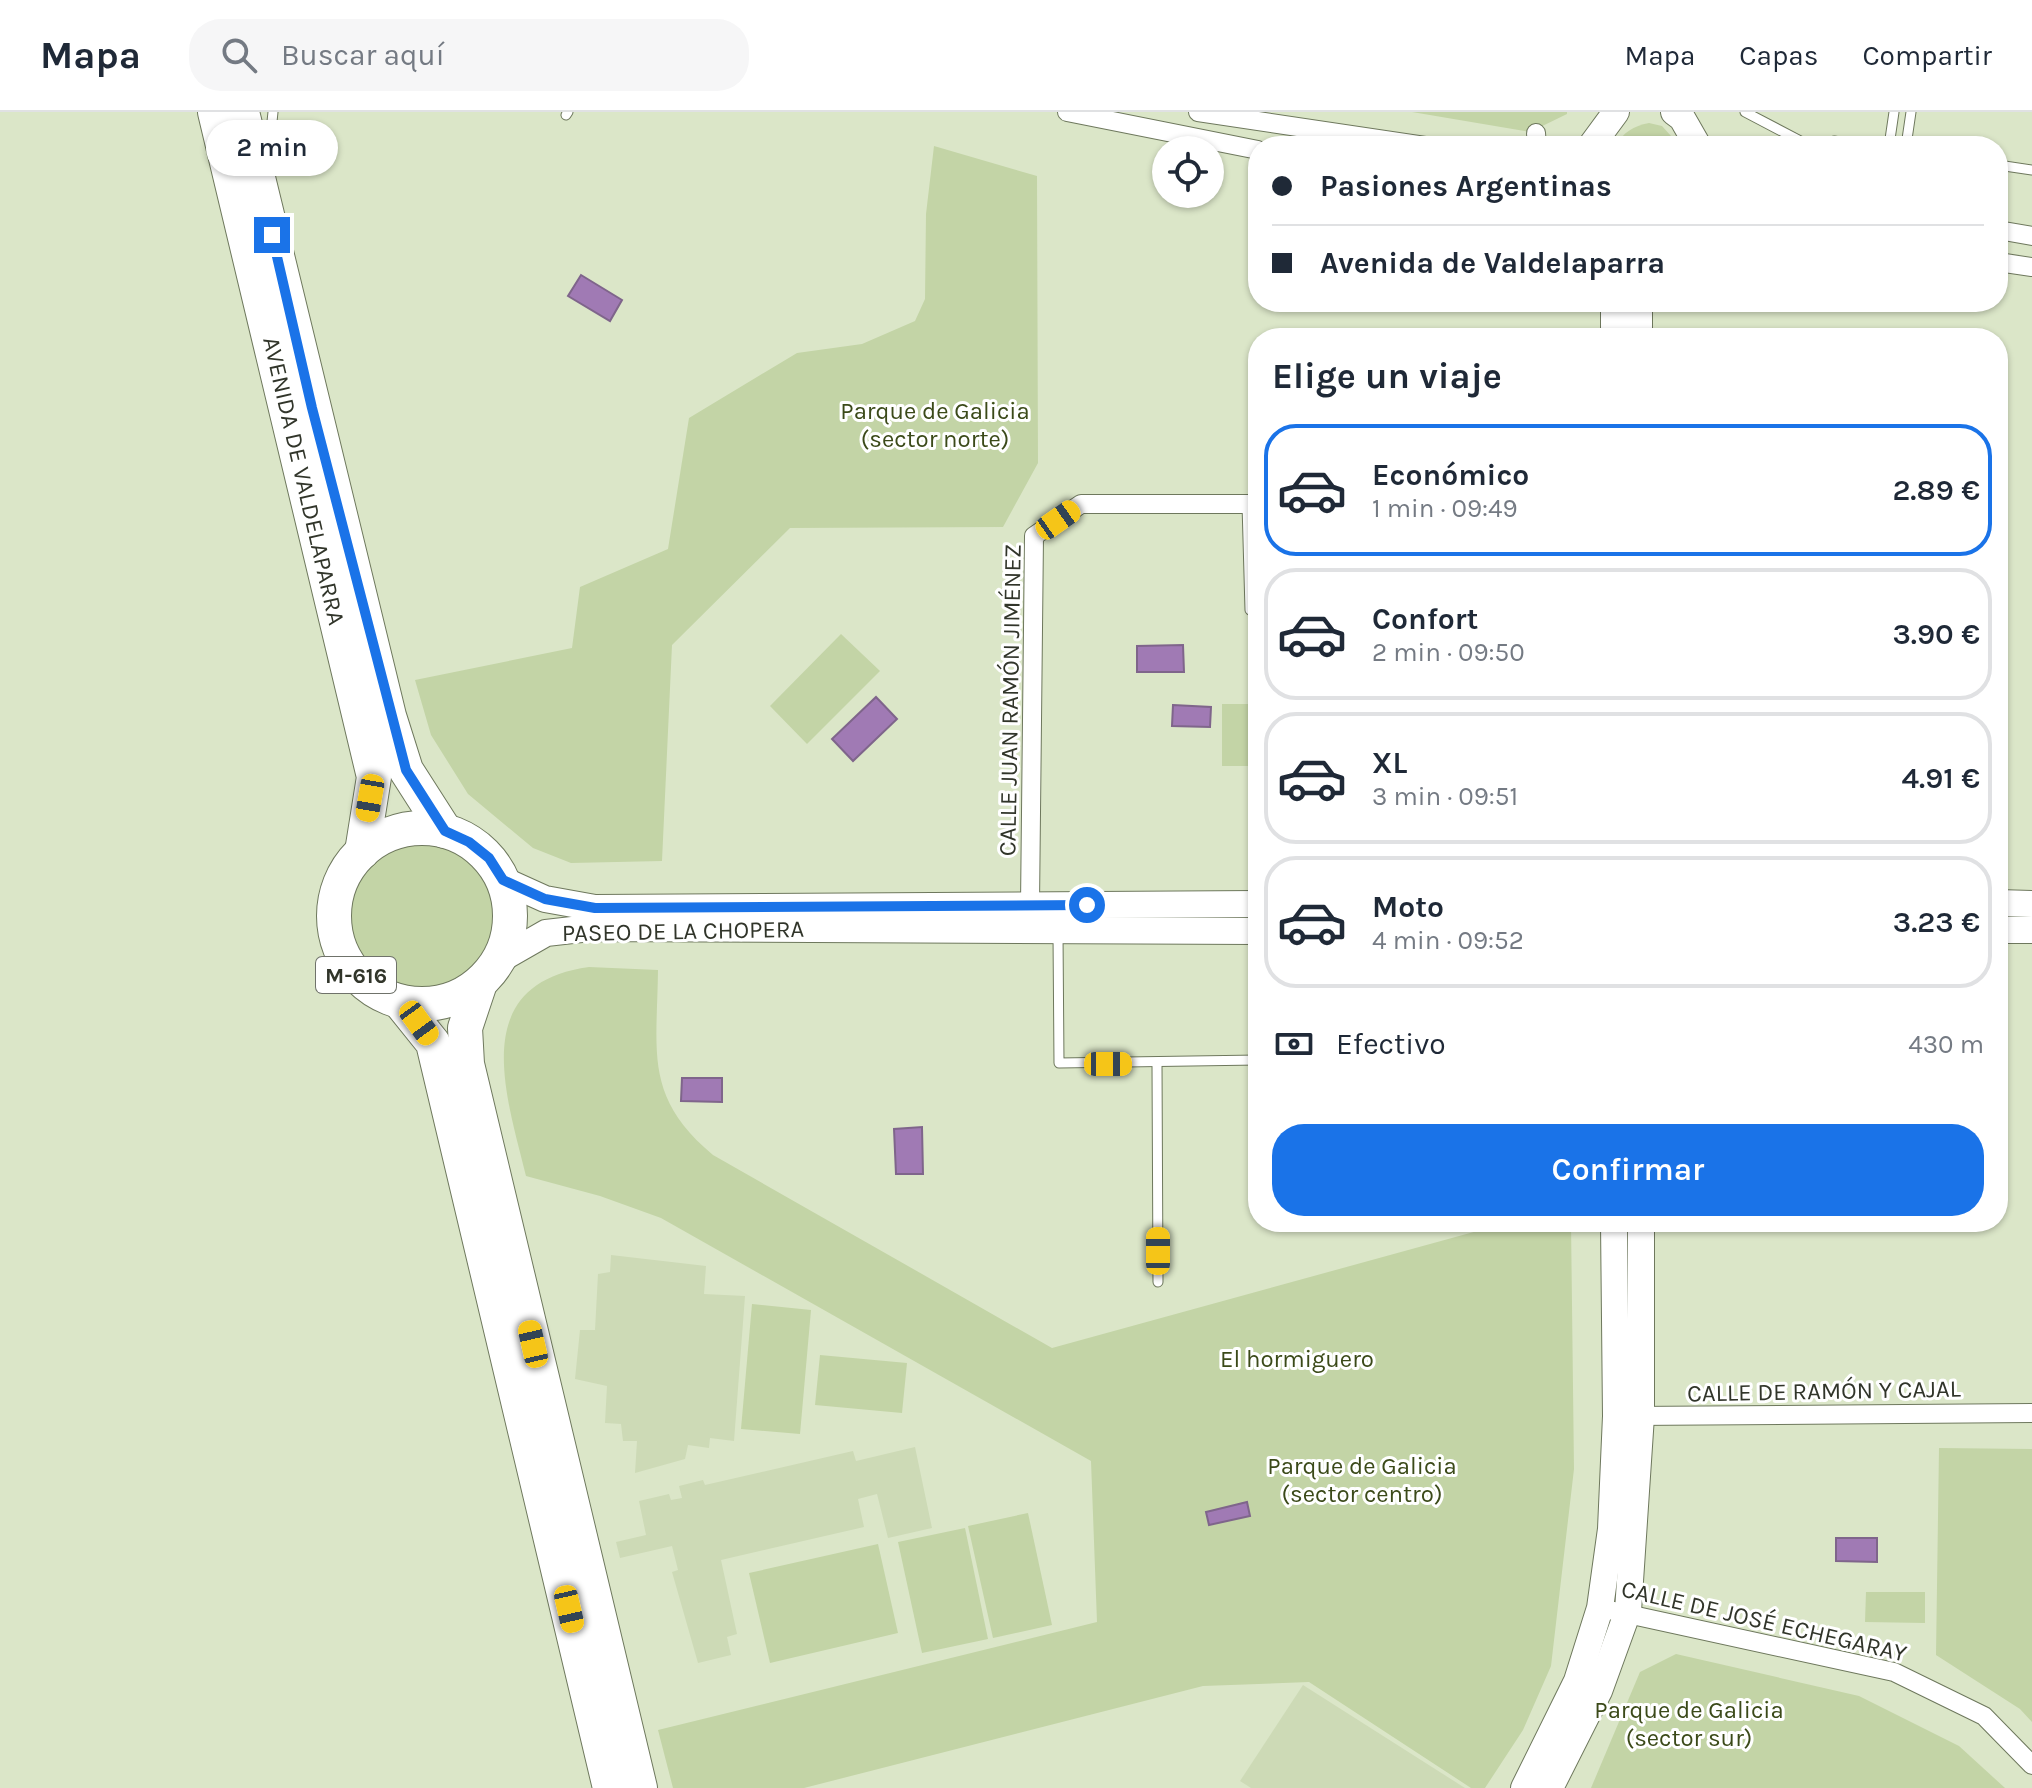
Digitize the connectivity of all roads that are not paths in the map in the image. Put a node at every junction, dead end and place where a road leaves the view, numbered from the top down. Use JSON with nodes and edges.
{"nodes":[{"id":1,"x":215,"y":112,"type":"edge"},
{"id":2,"x":270,"y":112,"type":"edge"},
{"id":3,"x":1067,"y":112,"type":"edge"},
{"id":4,"x":1198,"y":112,"type":"edge"},
{"id":5,"x":1674,"y":112,"type":"edge"},
{"id":6,"x":1745,"y":112,"type":"edge"},
{"id":7,"x":1894,"y":112,"type":"edge"},
{"id":8,"x":1911,"y":112,"type":"edge"},
{"id":9,"x":1611,"y":115,"type":"edge"},
{"id":10,"x":256,"y":118,"type":"edge"},
{"id":11,"x":1358,"y":136,"type":"edge"},
{"id":12,"x":1597,"y":136,"type":"edge"},
{"id":13,"x":1695,"y":136,"type":"edge"},
{"id":14,"x":1791,"y":136,"type":"edge"},
{"id":15,"x":1890,"y":136,"type":"edge"},
{"id":16,"x":1907,"y":136,"type":"edge"},
{"id":17,"x":1248,"y":148,"type":"edge"},
{"id":18,"x":2008,"y":166,"type":"edge"},
{"id":19,"x":2032,"y":170,"type":"edge"},
{"id":20,"x":2008,"y":232,"type":"edge"},
{"id":21,"x":2032,"y":236,"type":"edge"},
{"id":22,"x":2008,"y":263,"type":"edge"},
{"id":23,"x":2032,"y":267,"type":"edge"},
{"id":24,"x":1248,"y":504,"type":"edge"},
{"id":25,"x":445,"y":831,"type":"junction"},
{"id":26,"x":362,"y":852,"type":"junction"},
{"id":27,"x":503,"y":880,"type":"junction"},
{"id":28,"x":2008,"y":903,"type":"edge"},
{"id":29,"x":1248,"y":904,"type":"edge"},
{"id":30,"x":2032,"y":904,"type":"edge"},
{"id":31,"x":1030,"y":905,"type":"junction"},
{"id":32,"x":1058,"y":930,"type":"junction"},
{"id":33,"x":2008,"y":930,"type":"edge"},
{"id":34,"x":2032,"y":930,"type":"edge"},
{"id":35,"x":1248,"y":931,"type":"edge"},
{"id":36,"x":489,"y":972,"type":"junction"},
{"id":37,"x":400,"y":1002,"type":"junction"},
{"id":38,"x":1248,"y":1060,"type":"edge"},
{"id":39,"x":1157,"y":1064,"type":"junction"},
{"id":40,"x":1615,"y":1232,"type":"edge"},
{"id":41,"x":1640,"y":1232,"type":"edge"},
{"id":42,"x":1158,"y":1282,"type":"dead end"},
{"id":43,"x":2032,"y":1413,"type":"edge"},
{"id":44,"x":1629,"y":1416,"type":"junction"},
{"id":45,"x":1600,"y":1608,"type":"junction"},
{"id":46,"x":1628,"y":1611,"type":"junction"},
{"id":47,"x":2032,"y":1765,"type":"edge"},
{"id":48,"x":610,"y":1788,"type":"edge"},
{"id":49,"x":640,"y":1788,"type":"edge"},
{"id":50,"x":1524,"y":1788,"type":"edge"},
{"id":51,"x":1550,"y":1788,"type":"edge"}],
"edges":[{"from":1,"to":26,"type":"highway","name":"AVENIDA DE VALDELAPARRA","number":"M-616"},
{"from":2,"to":10,"type":"lane"},
{"from":3,"to":17,"type":"street"},
{"from":4,"to":11,"type":"street"},
{"from":5,"to":13,"type":"main road"},
{"from":6,"to":14,"type":"lane"},
{"from":7,"to":15,"type":"lane"},
{"from":8,"to":16,"type":"lane"},
{"from":9,"to":12,"type":"main road"},
{"from":10,"to":25,"type":"highway","name":"AVENIDA DE VALDELAPARRA","number":"M-616"},
{"from":18,"to":19,"type":"lane"},
{"from":20,"to":21,"type":"street"},
{"from":22,"to":23,"type":"street"},
{"from":24,"to":31,"type":"street","name":"CALLE JUAN RAMÓN JIMÉNEZ"},
{"from":25,"to":26,"type":"highway","number":"M-616"},
{"from":25,"to":27,"type":"highway","number":"M-616"},
{"from":26,"to":37,"type":"highway","number":"M-616"},
{"from":27,"to":31,"type":"main road","name":"PASEO DE LA CHOPERA"},
{"from":27,"to":36,"type":"highway"},
{"from":28,"to":30,"type":"main road"},
{"from":29,"to":31,"type":"main road","name":"PASEO DE LA CHOPERA"},
{"from":32,"to":35,"type":"main road","name":"PASEO DE LA CHOPERA"},
{"from":32,"to":36,"type":"main road","name":"PASEO DE LA CHOPERA"},
{"from":32,"to":39,"type":"lane"},
{"from":33,"to":34,"type":"main road"},
{"from":36,"to":37,"type":"highway","number":"M-616"},
{"from":36,"to":49,"type":"highway"},
{"from":37,"to":48,"type":"highway","number":"M-616"},
{"from":38,"to":39,"type":"lane"},
{"from":39,"to":42,"type":"lane"},
{"from":40,"to":44,"type":"main road"},
{"from":41,"to":44,"type":"main road"},
{"from":43,"to":44,"type":"street","name":"CALLE DE RAMÓN Y CAJAL"},
{"from":44,"to":45,"type":"main road"},
{"from":44,"to":46,"type":"main road"},
{"from":45,"to":46,"type":"street","name":"CALLE DE JOSÉ ECHEGARAY"},
{"from":45,"to":50,"type":"main road"},
{"from":46,"to":47,"type":"street","name":"CALLE DE JOSÉ ECHEGARAY"},
{"from":46,"to":51,"type":"main road"}]}
